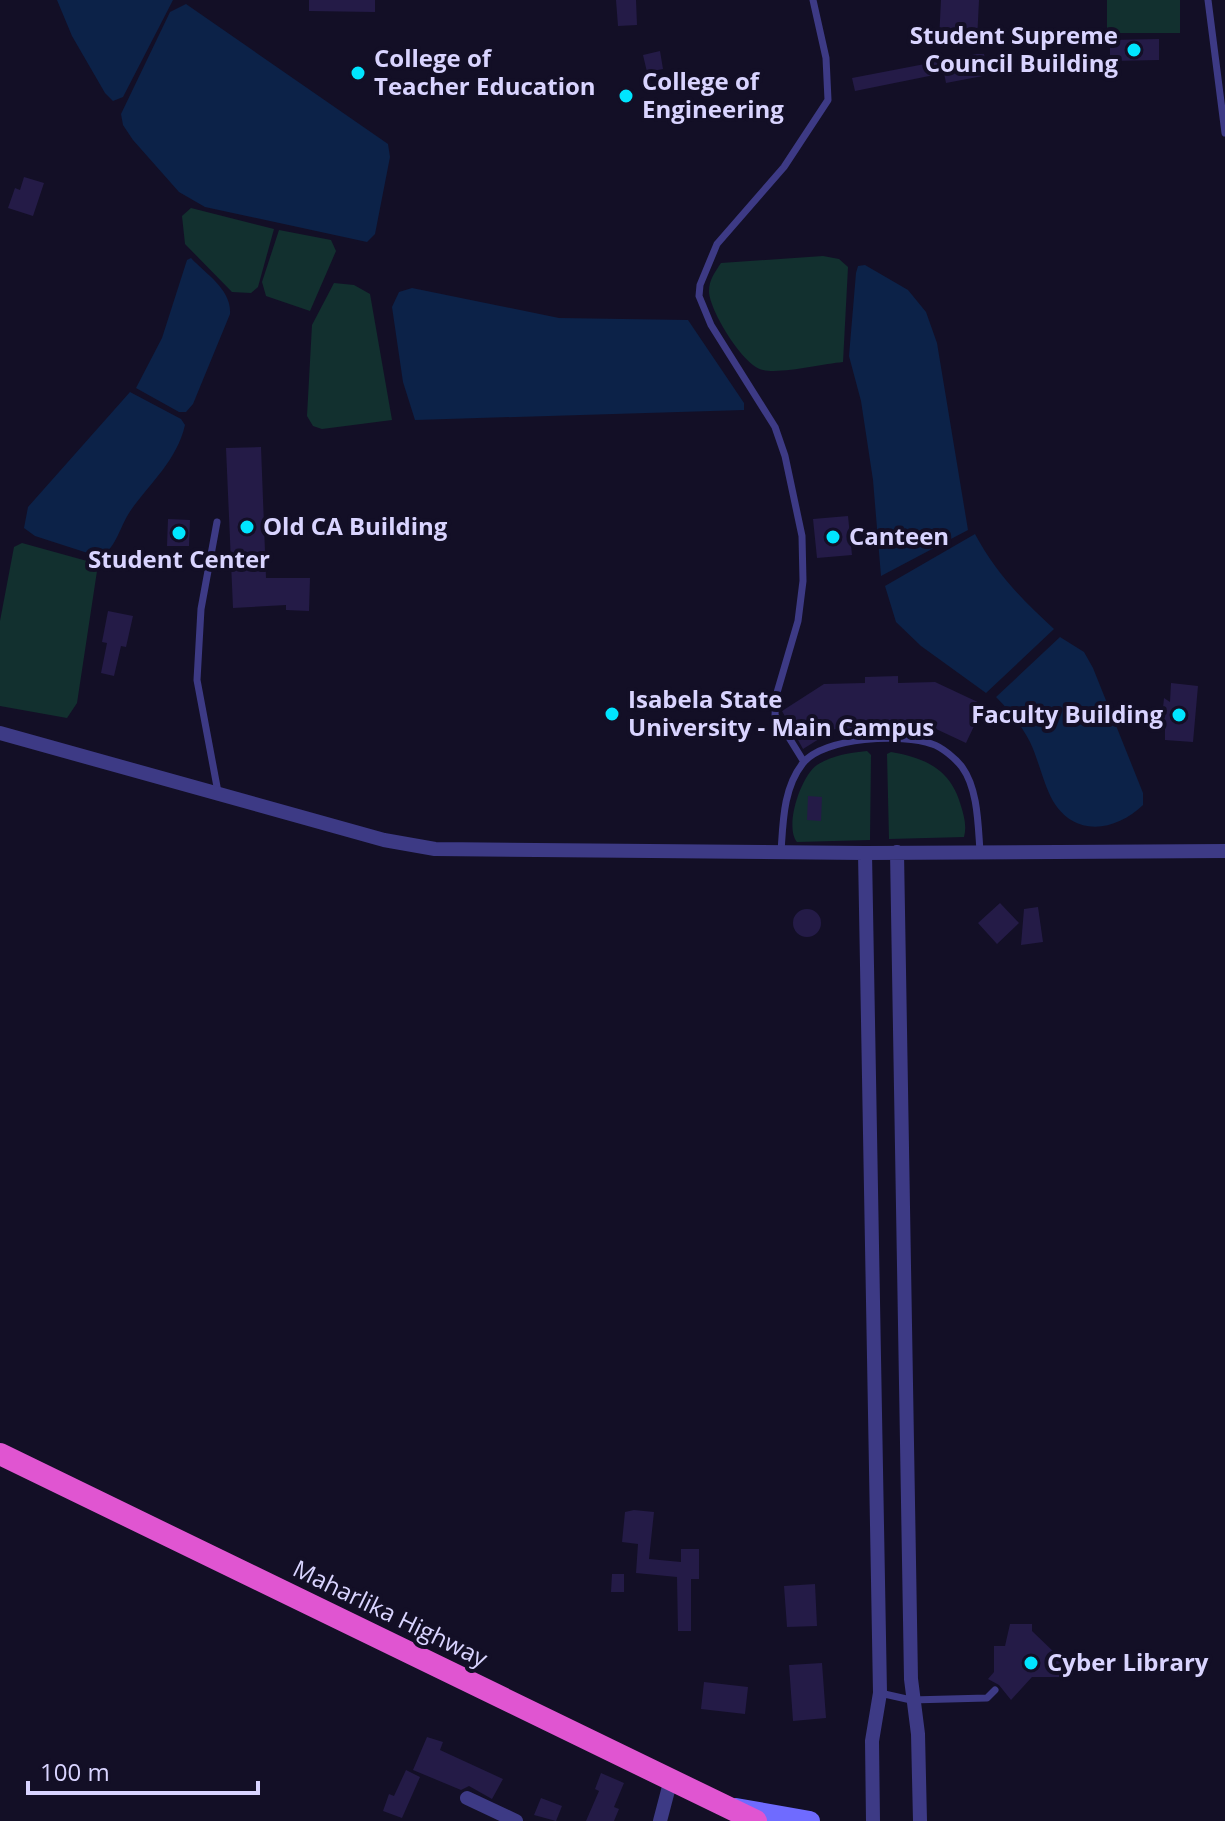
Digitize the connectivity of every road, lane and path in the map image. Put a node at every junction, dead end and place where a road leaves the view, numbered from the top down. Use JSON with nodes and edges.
{"nodes":[{"id":1,"x":813,"y":0,"type":"edge"},
{"id":2,"x":1208,"y":0,"type":"edge"},
{"id":3,"x":1225,"y":133,"type":"edge"},
{"id":4,"x":217,"y":522,"type":"dead end"},
{"id":5,"x":0,"y":733,"type":"edge"},
{"id":6,"x":804,"y":762,"type":"junction"},
{"id":7,"x":219,"y":794,"type":"junction"},
{"id":8,"x":980,"y":851,"type":"junction"},
{"id":9,"x":1225,"y":851,"type":"edge"},
{"id":10,"x":781,"y":852,"type":"junction"},
{"id":11,"x":897,"y":852,"type":"junction"},
{"id":12,"x":865,"y":853,"type":"junction"},
{"id":13,"x":0,"y":1454,"type":"edge"},
{"id":14,"x":995,"y":1690,"type":"dead end"},
{"id":15,"x":880,"y":1693,"type":"junction"},
{"id":16,"x":911,"y":1700,"type":"junction"},
{"id":17,"x":671,"y":1779,"type":"junction"},
{"id":18,"x":467,"y":1798,"type":"dead end"},
{"id":19,"x":727,"y":1807,"type":"junction"},
{"id":20,"x":751,"y":1820,"type":"edge"},
{"id":21,"x":516,"y":1821,"type":"edge"},
{"id":22,"x":660,"y":1821,"type":"edge"},
{"id":23,"x":810,"y":1821,"type":"edge"},
{"id":24,"x":873,"y":1821,"type":"edge"},
{"id":25,"x":920,"y":1821,"type":"edge"}],
"edges":[{"from":1,"to":6,"type":"lane"},
{"from":2,"to":3,"type":"lane"},
{"from":4,"to":7,"type":"lane"},
{"from":5,"to":7,"type":"street"},
{"from":6,"to":8,"type":"lane"},
{"from":6,"to":10,"type":"lane"},
{"from":7,"to":10,"type":"street"},
{"from":8,"to":9,"type":"street"},
{"from":8,"to":11,"type":"street"},
{"from":10,"to":12,"type":"street"},
{"from":11,"to":12,"type":"street"},
{"from":11,"to":16,"type":"street"},
{"from":12,"to":15,"type":"street"},
{"from":13,"to":17,"type":"highway","name":"Maharlika Highway"},
{"from":14,"to":16,"type":"lane"},
{"from":15,"to":16,"type":"lane"},
{"from":15,"to":24,"type":"street"},
{"from":16,"to":25,"type":"street"},
{"from":17,"to":19,"type":"highway","name":"Maharlika Highway"},
{"from":17,"to":22,"type":"street"},
{"from":18,"to":21,"type":"street"},
{"from":19,"to":20,"type":"highway","name":"Maharlika Highway"},
{"from":19,"to":23,"type":"main road"}]}
